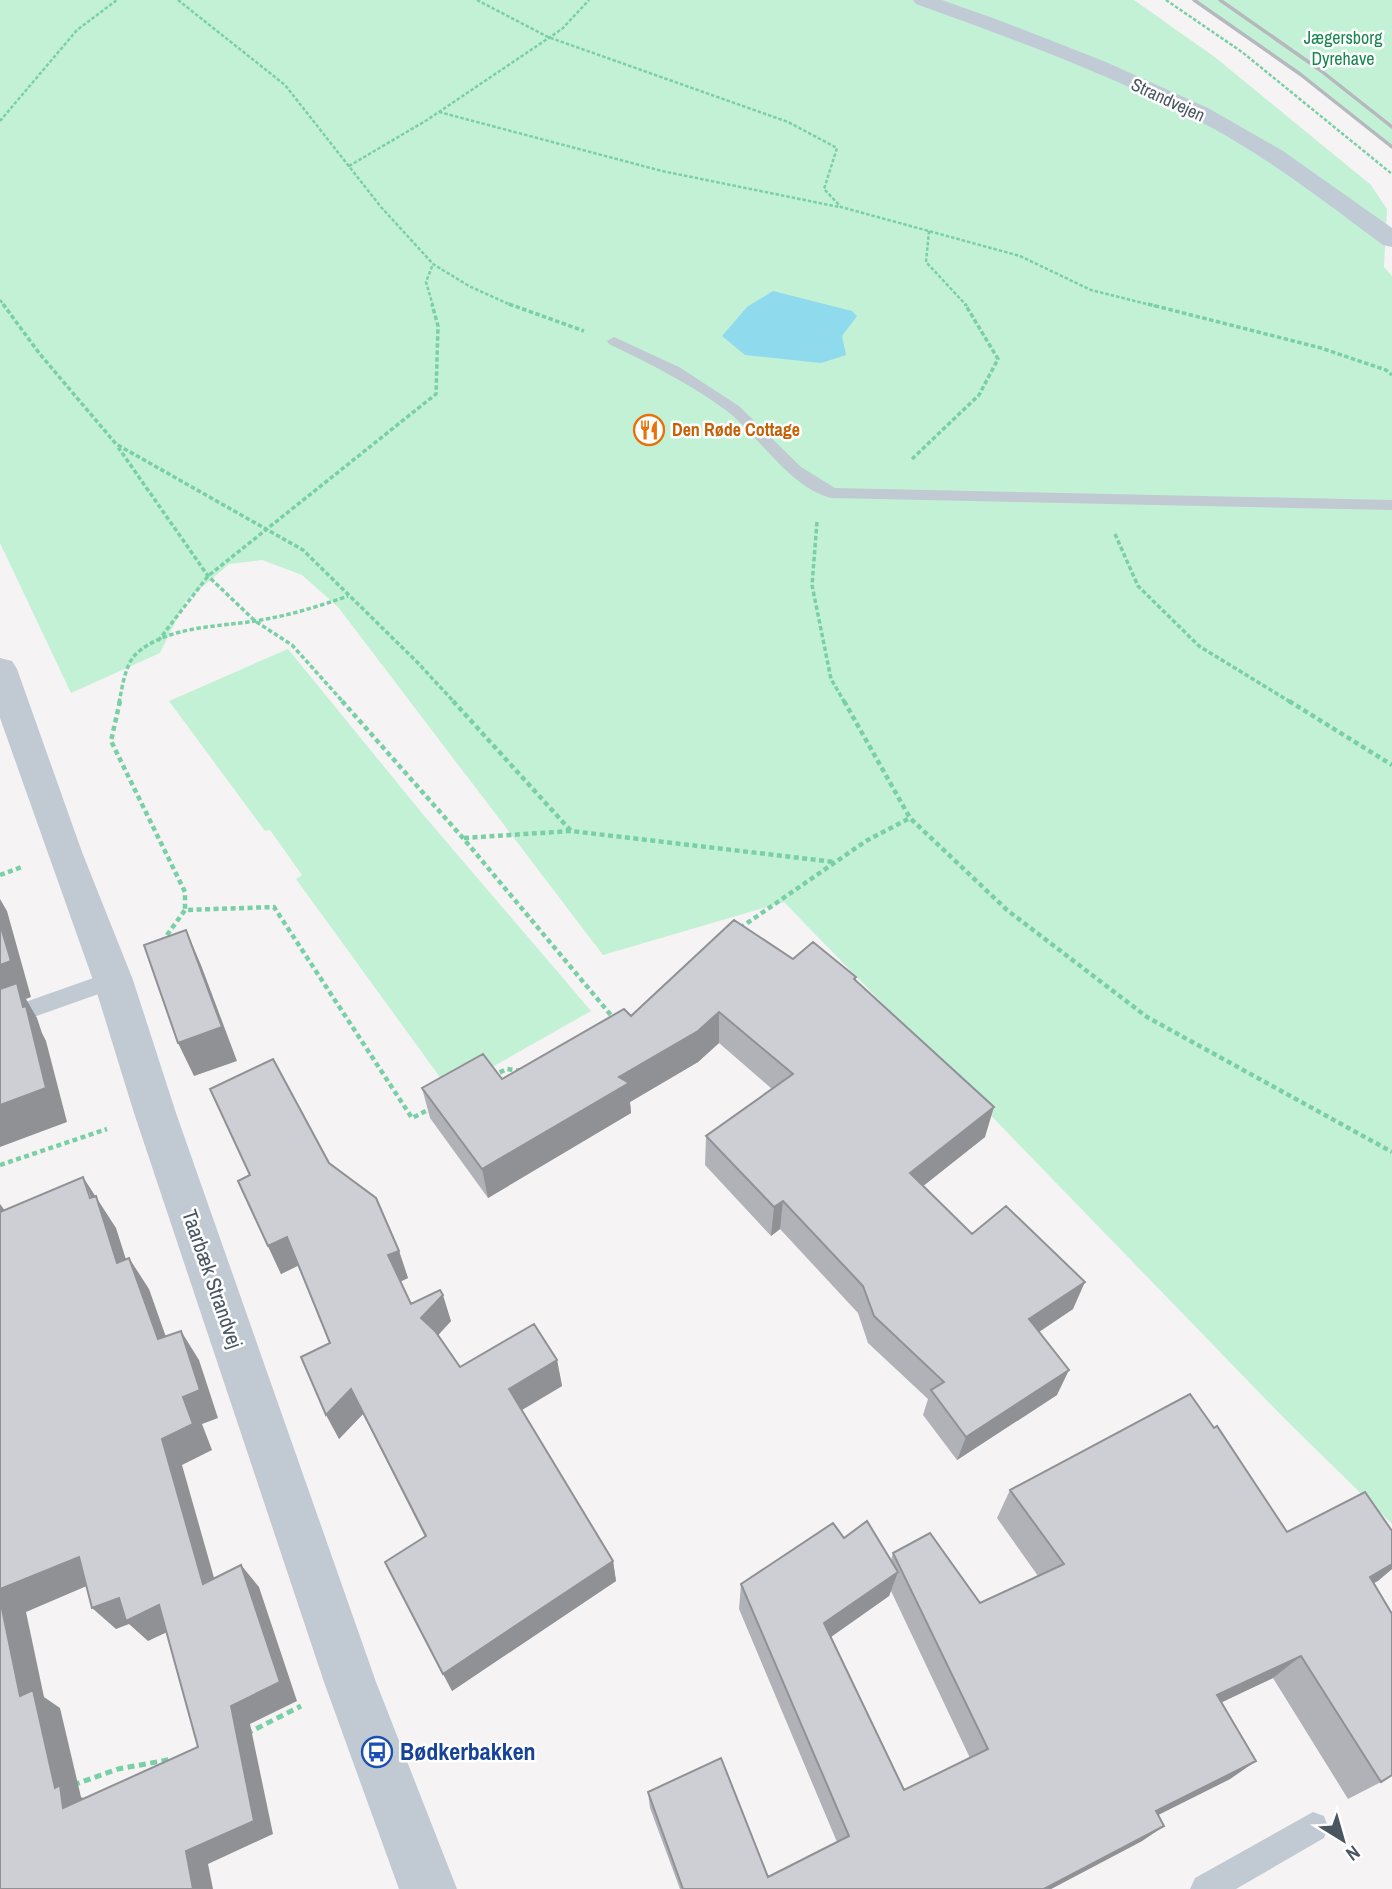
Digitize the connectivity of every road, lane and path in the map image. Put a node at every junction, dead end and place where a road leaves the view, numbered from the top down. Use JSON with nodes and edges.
{"nodes":[{"id":1,"x":117,"y":0,"type":"edge"},
{"id":2,"x":178,"y":0,"type":"edge"},
{"id":3,"x":477,"y":0,"type":"edge"},
{"id":4,"x":589,"y":0,"type":"edge"},
{"id":5,"x":923,"y":0,"type":"edge"},
{"id":6,"x":1166,"y":0,"type":"edge"},
{"id":7,"x":548,"y":37,"type":"junction"},
{"id":8,"x":439,"y":112,"type":"junction"},
{"id":9,"x":0,"y":121,"type":"edge"},
{"id":10,"x":349,"y":166,"type":"junction"},
{"id":11,"x":1392,"y":174,"type":"edge"},
{"id":12,"x":841,"y":207,"type":"junction"},
{"id":13,"x":929,"y":231,"type":"junction"},
{"id":14,"x":1392,"y":240,"type":"edge"},
{"id":15,"x":432,"y":264,"type":"junction"},
{"id":16,"x":0,"y":300,"type":"edge"},
{"id":17,"x":614,"y":341,"type":"joint"},
{"id":18,"x":1392,"y":375,"type":"edge"},
{"id":19,"x":116,"y":444,"type":"junction"},
{"id":20,"x":831,"y":493,"type":"junction"},
{"id":21,"x":872,"y":493,"type":"junction"},
{"id":22,"x":1099,"y":498,"type":"junction"},
{"id":23,"x":1392,"y":505,"type":"edge"},
{"id":24,"x":267,"y":530,"type":"junction"},
{"id":25,"x":208,"y":576,"type":"junction"},
{"id":26,"x":348,"y":596,"type":"junction"},
{"id":27,"x":255,"y":621,"type":"junction"},
{"id":28,"x":158,"y":640,"type":"junction"},
{"id":29,"x":0,"y":669,"type":"edge"},
{"id":30,"x":1392,"y":765,"type":"edge"},
{"id":31,"x":910,"y":818,"type":"junction"},
{"id":32,"x":571,"y":831,"type":"junction"},
{"id":33,"x":463,"y":838,"type":"junction"},
{"id":34,"x":836,"y":862,"type":"junction"},
{"id":35,"x":185,"y":910,"type":"junction"},
{"id":36,"x":738,"y":930,"type":"edge"},
{"id":37,"x":161,"y":944,"type":"edge"},
{"id":38,"x":113,"y":980,"type":"junction"},
{"id":39,"x":627,"y":1018,"type":"edge"},
{"id":40,"x":0,"y":1020,"type":"edge"},
{"id":41,"x":534,"y":1073,"type":"edge"},
{"id":42,"x":483,"y":1081,"type":"edge"},
{"id":43,"x":436,"y":1106,"type":"edge"},
{"id":44,"x":155,"y":1113,"type":"junction"},
{"id":45,"x":1392,"y":1152,"type":"edge"},
{"id":46,"x":0,"y":1166,"type":"edge"},
{"id":47,"x":350,"y":1682,"type":"junction"},
{"id":48,"x":242,"y":1736,"type":"edge"},
{"id":49,"x":180,"y":1758,"type":"edge"},
{"id":50,"x":66,"y":1787,"type":"dead end"},
{"id":51,"x":1313,"y":1827,"type":"dead end"},
{"id":52,"x":428,"y":1889,"type":"edge"},
{"id":53,"x":1206,"y":1889,"type":"edge"}],
"edges":[{"from":1,"to":9,"type":"path"},
{"from":2,"to":10,"type":"path"},
{"from":3,"to":7,"type":"path"},
{"from":4,"to":7,"type":"path"},
{"from":5,"to":14,"type":"main road","name":"Strandvejen"},
{"from":6,"to":11,"type":"path"},
{"from":7,"to":8,"type":"path"},
{"from":7,"to":12,"type":"path"},
{"from":8,"to":10,"type":"path"},
{"from":8,"to":12,"type":"path"},
{"from":10,"to":15,"type":"path"},
{"from":12,"to":13,"type":"path"},
{"from":13,"to":18,"type":"path"},
{"from":13,"to":21,"type":"path"},
{"from":15,"to":17,"type":"path"},
{"from":15,"to":24,"type":"path"},
{"from":16,"to":19,"type":"path"},
{"from":17,"to":20,"type":"lane"},
{"from":19,"to":24,"type":"path"},
{"from":19,"to":25,"type":"path"},
{"from":20,"to":21,"type":"lane"},
{"from":20,"to":31,"type":"path"},
{"from":21,"to":22,"type":"lane"},
{"from":22,"to":23,"type":"lane"},
{"from":22,"to":30,"type":"path"},
{"from":24,"to":25,"type":"path"},
{"from":24,"to":26,"type":"path"},
{"from":25,"to":27,"type":"path"},
{"from":25,"to":28,"type":"path"},
{"from":26,"to":27,"type":"path"},
{"from":26,"to":32,"type":"path"},
{"from":27,"to":28,"type":"path"},
{"from":27,"to":33,"type":"path"},
{"from":28,"to":35,"type":"path"},
{"from":29,"to":38,"type":"street","name":"Taarbæk Strandvej"},
{"from":31,"to":34,"type":"path"},
{"from":31,"to":45,"type":"path"},
{"from":32,"to":33,"type":"path"},
{"from":32,"to":34,"type":"path"},
{"from":33,"to":39,"type":"path"},
{"from":34,"to":36,"type":"path"},
{"from":35,"to":37,"type":"path"},
{"from":35,"to":43,"type":"path"},
{"from":38,"to":40,"type":"lane"},
{"from":38,"to":44,"type":"street","name":"Taarbæk Strandvej"},
{"from":41,"to":42,"type":"path"},
{"from":44,"to":46,"type":"path"},
{"from":44,"to":47,"type":"street","name":"Taarbæk Strandvej"},
{"from":47,"to":48,"type":"path"},
{"from":47,"to":52,"type":"street","name":"Taarbæk Strandvej"},
{"from":49,"to":50,"type":"path"},
{"from":51,"to":53,"type":"lane"}]}
